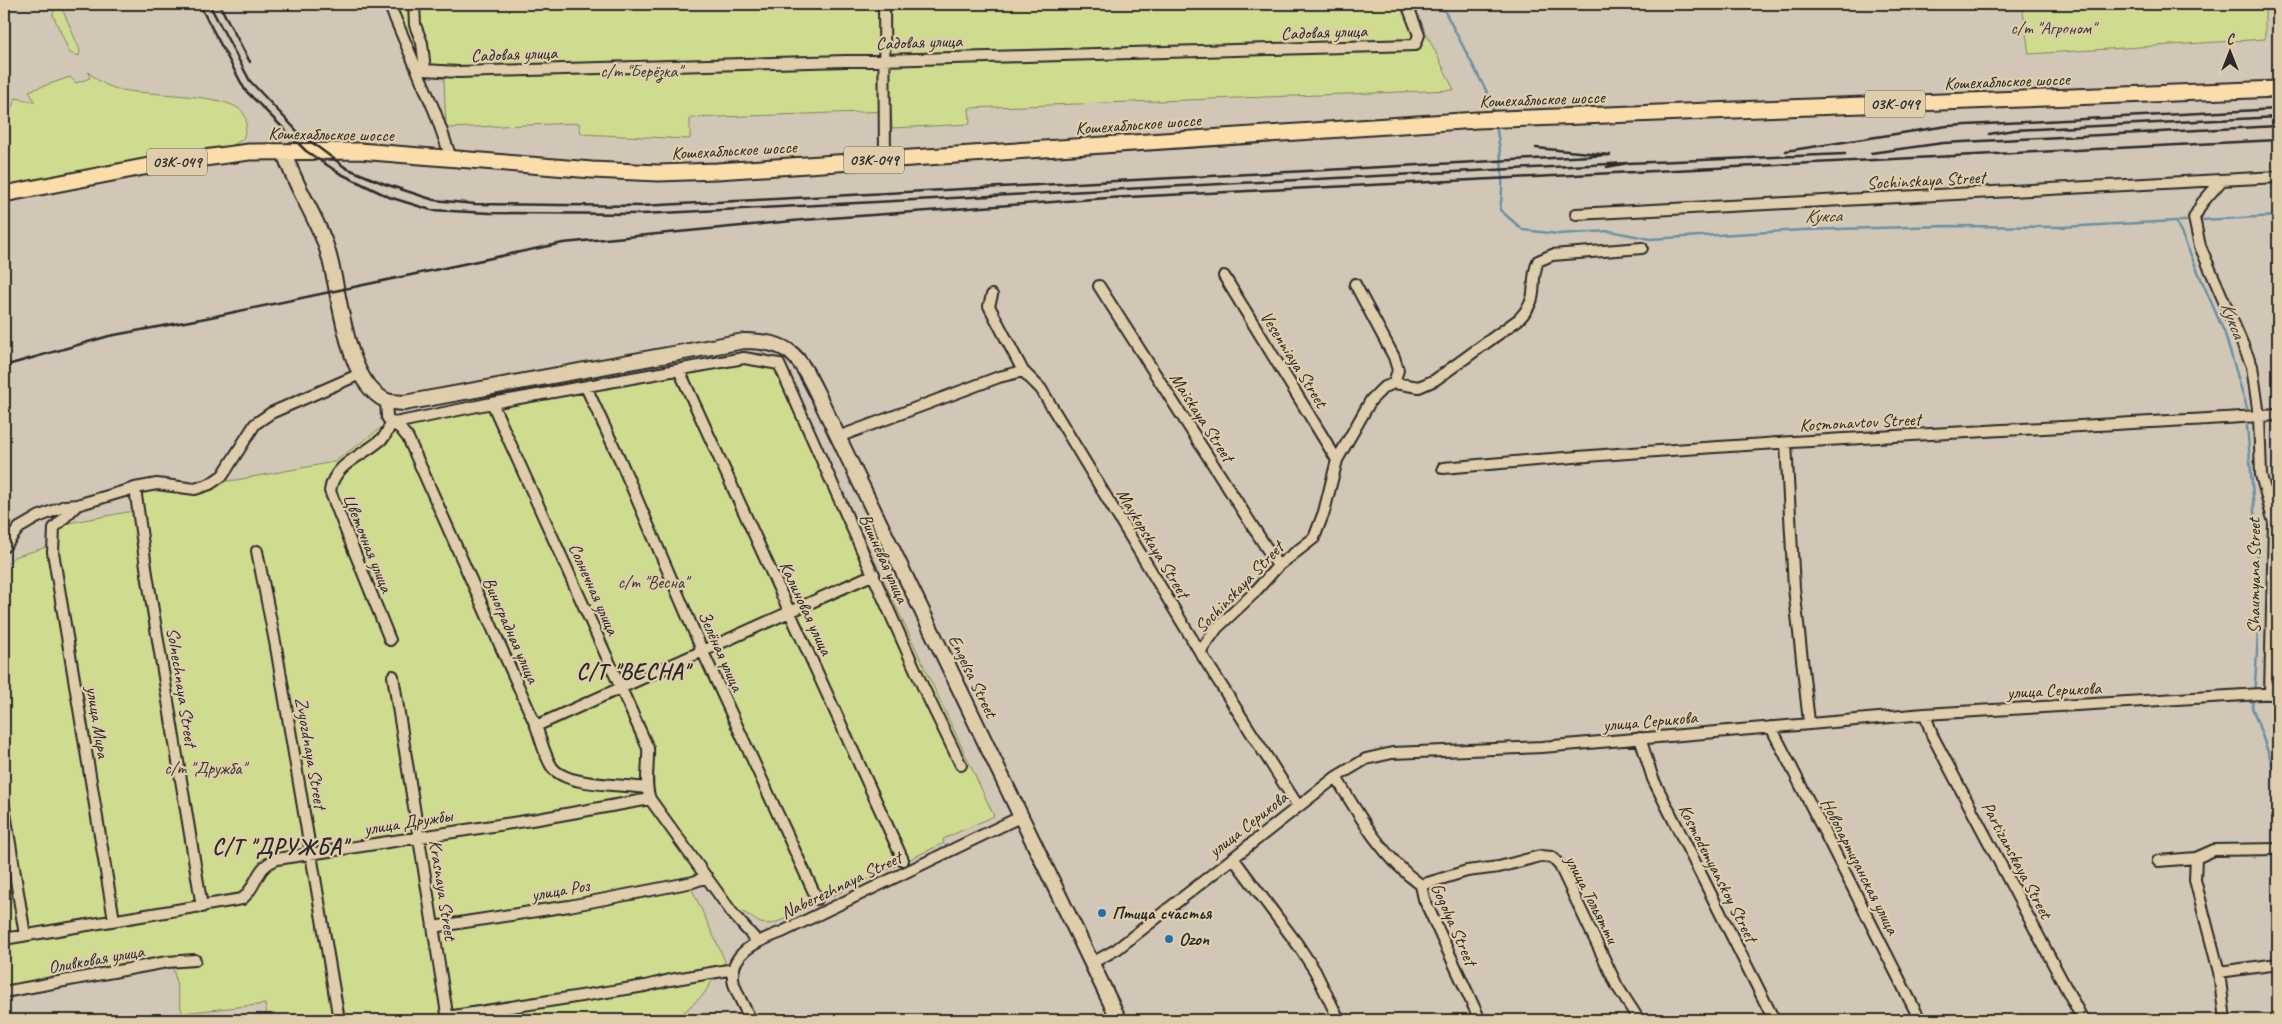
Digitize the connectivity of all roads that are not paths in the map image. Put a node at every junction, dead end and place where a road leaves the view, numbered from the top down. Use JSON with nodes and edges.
{"nodes":[{"id":1,"x":389,"y":4,"type":"edge"},
{"id":2,"x":414,"y":4,"type":"edge"},
{"id":3,"x":884,"y":4,"type":"edge"},
{"id":4,"x":1406,"y":4,"type":"edge"},
{"id":5,"x":886,"y":60,"type":"junction"},
{"id":6,"x":422,"y":72,"type":"junction"},
{"id":7,"x":2278,"y":89,"type":"edge"},
{"id":8,"x":284,"y":152,"type":"junction"},
{"id":9,"x":451,"y":158,"type":"junction"},
{"id":10,"x":885,"y":159,"type":"junction"},
{"id":11,"x":2278,"y":176,"type":"edge"},
{"id":12,"x":2222,"y":180,"type":"junction"},
{"id":13,"x":4,"y":194,"type":"edge"},
{"id":14,"x":1576,"y":214,"type":"dead end"},
{"id":15,"x":1642,"y":248,"type":"dead end"},
{"id":16,"x":1224,"y":276,"type":"dead end"},
{"id":17,"x":1355,"y":284,"type":"dead end"},
{"id":18,"x":1099,"y":286,"type":"dead end"},
{"id":19,"x":992,"y":295,"type":"dead end"},
{"id":20,"x":679,"y":370,"type":"junction"},
{"id":21,"x":1024,"y":371,"type":"junction"},
{"id":22,"x":360,"y":374,"type":"junction"},
{"id":23,"x":1394,"y":383,"type":"junction"},
{"id":24,"x":586,"y":387,"type":"junction"},
{"id":25,"x":386,"y":401,"type":"junction"},
{"id":26,"x":492,"y":403,"type":"junction"},
{"id":27,"x":2278,"y":415,"type":"edge"},
{"id":28,"x":2260,"y":416,"type":"junction"},
{"id":29,"x":391,"y":423,"type":"junction"},
{"id":30,"x":838,"y":437,"type":"junction"},
{"id":31,"x":1786,"y":443,"type":"junction"},
{"id":32,"x":1337,"y":460,"type":"junction"},
{"id":33,"x":1443,"y":468,"type":"dead end"},
{"id":34,"x":135,"y":488,"type":"junction"},
{"id":35,"x":77,"y":505,"type":"junction"},
{"id":36,"x":4,"y":547,"type":"edge"},
{"id":37,"x":257,"y":550,"type":"dead end"},
{"id":38,"x":1278,"y":566,"type":"junction"},
{"id":39,"x":874,"y":574,"type":"junction"},
{"id":40,"x":789,"y":611,"type":"junction"},
{"id":41,"x":390,"y":640,"type":"dead end"},
{"id":42,"x":702,"y":650,"type":"junction"},
{"id":43,"x":1200,"y":652,"type":"junction"},
{"id":44,"x":393,"y":676,"type":"dead end"},
{"id":45,"x":622,"y":688,"type":"junction"},
{"id":46,"x":2270,"y":694,"type":"edge"},
{"id":47,"x":1925,"y":714,"type":"junction"},
{"id":48,"x":1809,"y":722,"type":"junction"},
{"id":49,"x":536,"y":726,"type":"junction"},
{"id":50,"x":1771,"y":727,"type":"junction"},
{"id":51,"x":1640,"y":738,"type":"junction"},
{"id":52,"x":961,"y":765,"type":"dead end"},
{"id":53,"x":1336,"y":777,"type":"junction"},
{"id":54,"x":646,"y":788,"type":"junction"},
{"id":55,"x":650,"y":799,"type":"junction"},
{"id":56,"x":1298,"y":806,"type":"junction"},
{"id":57,"x":4,"y":807,"type":"edge"},
{"id":58,"x":1020,"y":817,"type":"junction"},
{"id":59,"x":418,"y":837,"type":"junction"},
{"id":60,"x":2278,"y":849,"type":"edge"},
{"id":61,"x":312,"y":855,"type":"junction"},
{"id":62,"x":1233,"y":858,"type":"junction"},
{"id":63,"x":2196,"y":858,"type":"junction"},
{"id":64,"x":903,"y":860,"type":"dead end"},
{"id":65,"x":2158,"y":861,"type":"dead end"},
{"id":66,"x":707,"y":877,"type":"junction"},
{"id":67,"x":1421,"y":885,"type":"junction"},
{"id":68,"x":817,"y":900,"type":"dead end"},
{"id":69,"x":202,"y":906,"type":"junction"},
{"id":70,"x":114,"y":920,"type":"junction"},
{"id":71,"x":433,"y":928,"type":"junction"},
{"id":72,"x":25,"y":935,"type":"junction"},
{"id":73,"x":4,"y":939,"type":"edge"},
{"id":74,"x":756,"y":941,"type":"junction"},
{"id":75,"x":195,"y":960,"type":"dead end"},
{"id":76,"x":1092,"y":964,"type":"junction"},
{"id":77,"x":2278,"y":964,"type":"edge"},
{"id":78,"x":734,"y":969,"type":"junction"},
{"id":79,"x":2219,"y":972,"type":"junction"},
{"id":80,"x":4,"y":992,"type":"edge"},
{"id":81,"x":448,"y":1019,"type":"edge"},
{"id":82,"x":339,"y":1020,"type":"edge"},
{"id":83,"x":750,"y":1020,"type":"edge"},
{"id":84,"x":1119,"y":1020,"type":"edge"},
{"id":85,"x":1338,"y":1020,"type":"edge"},
{"id":86,"x":1480,"y":1020,"type":"edge"},
{"id":87,"x":1639,"y":1020,"type":"edge"},
{"id":88,"x":1774,"y":1020,"type":"edge"},
{"id":89,"x":1920,"y":1020,"type":"edge"},
{"id":90,"x":2082,"y":1020,"type":"edge"},
{"id":91,"x":2224,"y":1020,"type":"edge"}],
"edges":[{"from":1,"to":6,"type":"street"},
{"from":2,"to":6,"type":"street"},
{"from":3,"to":5,"type":"street"},
{"from":4,"to":5,"type":"street","name":"Садовая улица"},
{"from":5,"to":6,"type":"street","name":"Садовая улица"},
{"from":5,"to":10,"type":"street"},
{"from":6,"to":9,"type":"street"},
{"from":7,"to":10,"type":"main road","name":"Кошехабльское шоссе","number":"03К-049"},
{"from":8,"to":9,"type":"main road","name":"Кошехабльское шоссе","number":"03К-049"},
{"from":8,"to":13,"type":"main road","name":"Кошехабльское шоссе","number":"03К-049"},
{"from":8,"to":22,"type":"street"},
{"from":9,"to":10,"type":"main road","name":"Кошехабльское шоссе","number":"03К-049"},
{"from":11,"to":12,"type":"street","name":"Sochinskaya Street"},
{"from":12,"to":14,"type":"street","name":"Sochinskaya Street"},
{"from":12,"to":28,"type":"street","name":"Shaumyana Street"},
{"from":15,"to":23,"type":"street"},
{"from":16,"to":32,"type":"street","name":"Vesenniaya Street"},
{"from":17,"to":23,"type":"street"},
{"from":18,"to":38,"type":"street","name":"Maiskaya Street"},
{"from":19,"to":21,"type":"street","name":"Maykopskaya Street"},
{"from":20,"to":24,"type":"street"},
{"from":20,"to":39,"type":"street","name":"Вишнёвая улица"},
{"from":20,"to":40,"type":"street","name":"Калиновая улица"},
{"from":21,"to":30,"type":"street"},
{"from":21,"to":43,"type":"street","name":"Maykopskaya Street"},
{"from":22,"to":25,"type":"street"},
{"from":22,"to":34,"type":"street"},
{"from":23,"to":32,"type":"street","name":"Sochinskaya Street"},
{"from":24,"to":26,"type":"street"},
{"from":24,"to":42,"type":"street","name":"Зелёная улица"},
{"from":25,"to":29,"type":"street"},
{"from":25,"to":30,"type":"street","name":"Engelsa Street"},
{"from":26,"to":29,"type":"street"},
{"from":26,"to":45,"type":"street","name":"Солнечная улица"},
{"from":27,"to":28,"type":"street","name":"Kosmonavtov Street"},
{"from":28,"to":31,"type":"street","name":"Kosmonavtov Street"},
{"from":28,"to":46,"type":"street","name":"Shaumyana Street"},
{"from":29,"to":41,"type":"street","name":"Цветочная улица"},
{"from":29,"to":49,"type":"street","name":"Виноградная улица"},
{"from":30,"to":58,"type":"street","name":"Engelsa Street"},
{"from":31,"to":33,"type":"street","name":"Kosmonavtov Street"},
{"from":31,"to":48,"type":"street"},
{"from":32,"to":38,"type":"street","name":"Sochinskaya Street"},
{"from":34,"to":35,"type":"street"},
{"from":34,"to":69,"type":"street","name":"Solnechnaya Street"},
{"from":35,"to":36,"type":"street"},
{"from":35,"to":70,"type":"street","name":"улица Мира"},
{"from":37,"to":61,"type":"street","name":"Zvyozdnaya Street"},
{"from":38,"to":43,"type":"street","name":"Sochinskaya Street"},
{"from":39,"to":40,"type":"street"},
{"from":39,"to":52,"type":"street","name":"Вишнёвая улица"},
{"from":40,"to":42,"type":"street"},
{"from":40,"to":64,"type":"street","name":"Калиновая улица"},
{"from":42,"to":45,"type":"street"},
{"from":42,"to":68,"type":"street","name":"Зелёная улица"},
{"from":43,"to":56,"type":"street","name":"Maykopskaya Street"},
{"from":44,"to":59,"type":"street","name":"Krasnaya Street"},
{"from":45,"to":49,"type":"street"},
{"from":45,"to":54,"type":"street","name":"Солнечная улица"},
{"from":46,"to":47,"type":"street","name":"улица Серикова"},
{"from":47,"to":48,"type":"street","name":"улица Серикова"},
{"from":47,"to":90,"type":"street","name":"Partizanskaya Street"},
{"from":48,"to":50,"type":"street","name":"улица Серикова"},
{"from":49,"to":54,"type":"street","name":"Виноградная улица"},
{"from":50,"to":51,"type":"street","name":"улица Серикова"},
{"from":50,"to":89,"type":"street","name":"Новопартизанская улица"},
{"from":51,"to":53,"type":"street","name":"улица Серикова"},
{"from":51,"to":88,"type":"street","name":"Kosmodemyanskoy Street"},
{"from":53,"to":56,"type":"street","name":"улица Серикова"},
{"from":53,"to":67,"type":"street","name":"Gogolya Street"},
{"from":54,"to":55,"type":"street","name":"Солнечная улица"},
{"from":55,"to":59,"type":"street","name":"улица Дружбы"},
{"from":55,"to":66,"type":"street","name":"Солнечная улица"},
{"from":56,"to":62,"type":"street","name":"улица Серикова"},
{"from":57,"to":72,"type":"street"},
{"from":58,"to":74,"type":"street","name":"Naberezhnaya Street"},
{"from":58,"to":76,"type":"street","name":"Engelsa Street"},
{"from":59,"to":61,"type":"street","name":"улица Дружбы"},
{"from":59,"to":71,"type":"street","name":"Krasnaya Street"},
{"from":60,"to":63,"type":"street"},
{"from":61,"to":69,"type":"street","name":"улица Дружбы"},
{"from":61,"to":82,"type":"street","name":"Zvyozdnaya Street"},
{"from":62,"to":76,"type":"street","name":"улица Серикова"},
{"from":62,"to":85,"type":"street"},
{"from":63,"to":65,"type":"street"},
{"from":63,"to":79,"type":"street"},
{"from":66,"to":71,"type":"street","name":"улица Роз"},
{"from":66,"to":74,"type":"street","name":"Солнечная улица"},
{"from":67,"to":86,"type":"street","name":"Gogolya Street"},
{"from":67,"to":87,"type":"street","name":"улица Тольятти"},
{"from":69,"to":70,"type":"street","name":"улица Дружбы"},
{"from":70,"to":72,"type":"street","name":"улица Дружбы"},
{"from":71,"to":81,"type":"street","name":"Krasnaya Street"},
{"from":72,"to":73,"type":"street","name":"улица Дружбы"},
{"from":74,"to":78,"type":"street","name":"Naberezhnaya Street"},
{"from":75,"to":80,"type":"street","name":"Оливковая улица"},
{"from":76,"to":84,"type":"street","name":"Engelsa Street"},
{"from":77,"to":79,"type":"street"},
{"from":78,"to":81,"type":"street"},
{"from":78,"to":83,"type":"street"},
{"from":79,"to":91,"type":"street"}]}
